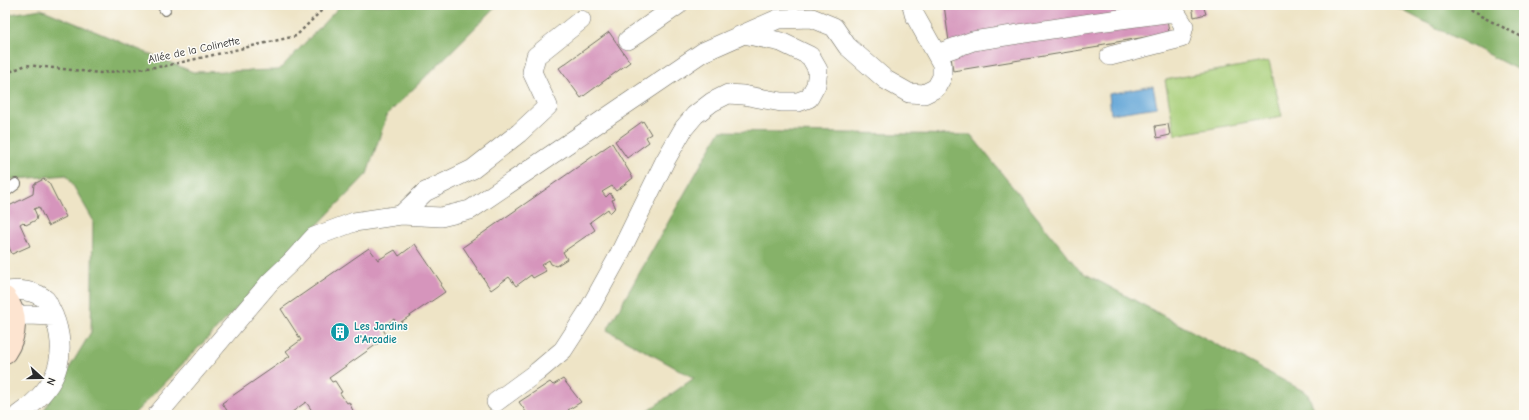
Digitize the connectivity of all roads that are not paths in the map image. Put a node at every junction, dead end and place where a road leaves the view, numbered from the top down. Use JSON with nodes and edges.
{"nodes":[{"id":1,"x":678,"y":5,"type":"edge"},
{"id":2,"x":912,"y":5,"type":"edge"},
{"id":3,"x":581,"y":20,"type":"dead end"},
{"id":4,"x":744,"y":34,"type":"junction"},
{"id":5,"x":628,"y":40,"type":"dead end"},
{"id":6,"x":937,"y":54,"type":"junction"},
{"id":7,"x":1110,"y":56,"type":"dead end"},
{"id":8,"x":16,"y":184,"type":"dead end"},
{"id":9,"x":5,"y":192,"type":"edge"},
{"id":10,"x":401,"y":215,"type":"junction"},
{"id":11,"x":5,"y":292,"type":"edge"},
{"id":12,"x":10,"y":307,"type":"edge"},
{"id":13,"x":54,"y":316,"type":"junction"},
{"id":14,"x":5,"y":352,"type":"edge"},
{"id":15,"x":496,"y":402,"type":"dead end"},
{"id":16,"x":18,"y":415,"type":"edge"},
{"id":17,"x":158,"y":415,"type":"edge"}],
"edges":[{"from":1,"to":5,"type":"street"},
{"from":2,"to":6,"type":"street"},
{"from":3,"to":10,"type":"street"},
{"from":4,"to":6,"type":"street"},
{"from":4,"to":10,"type":"street"},
{"from":4,"to":15,"type":"street"},
{"from":6,"to":7,"type":"street"},
{"from":8,"to":9,"type":"lane"},
{"from":10,"to":17,"type":"street"},
{"from":11,"to":13,"type":"street"},
{"from":12,"to":13,"type":"street"},
{"from":12,"to":14,"type":"main road"},
{"from":13,"to":16,"type":"street"}]}
